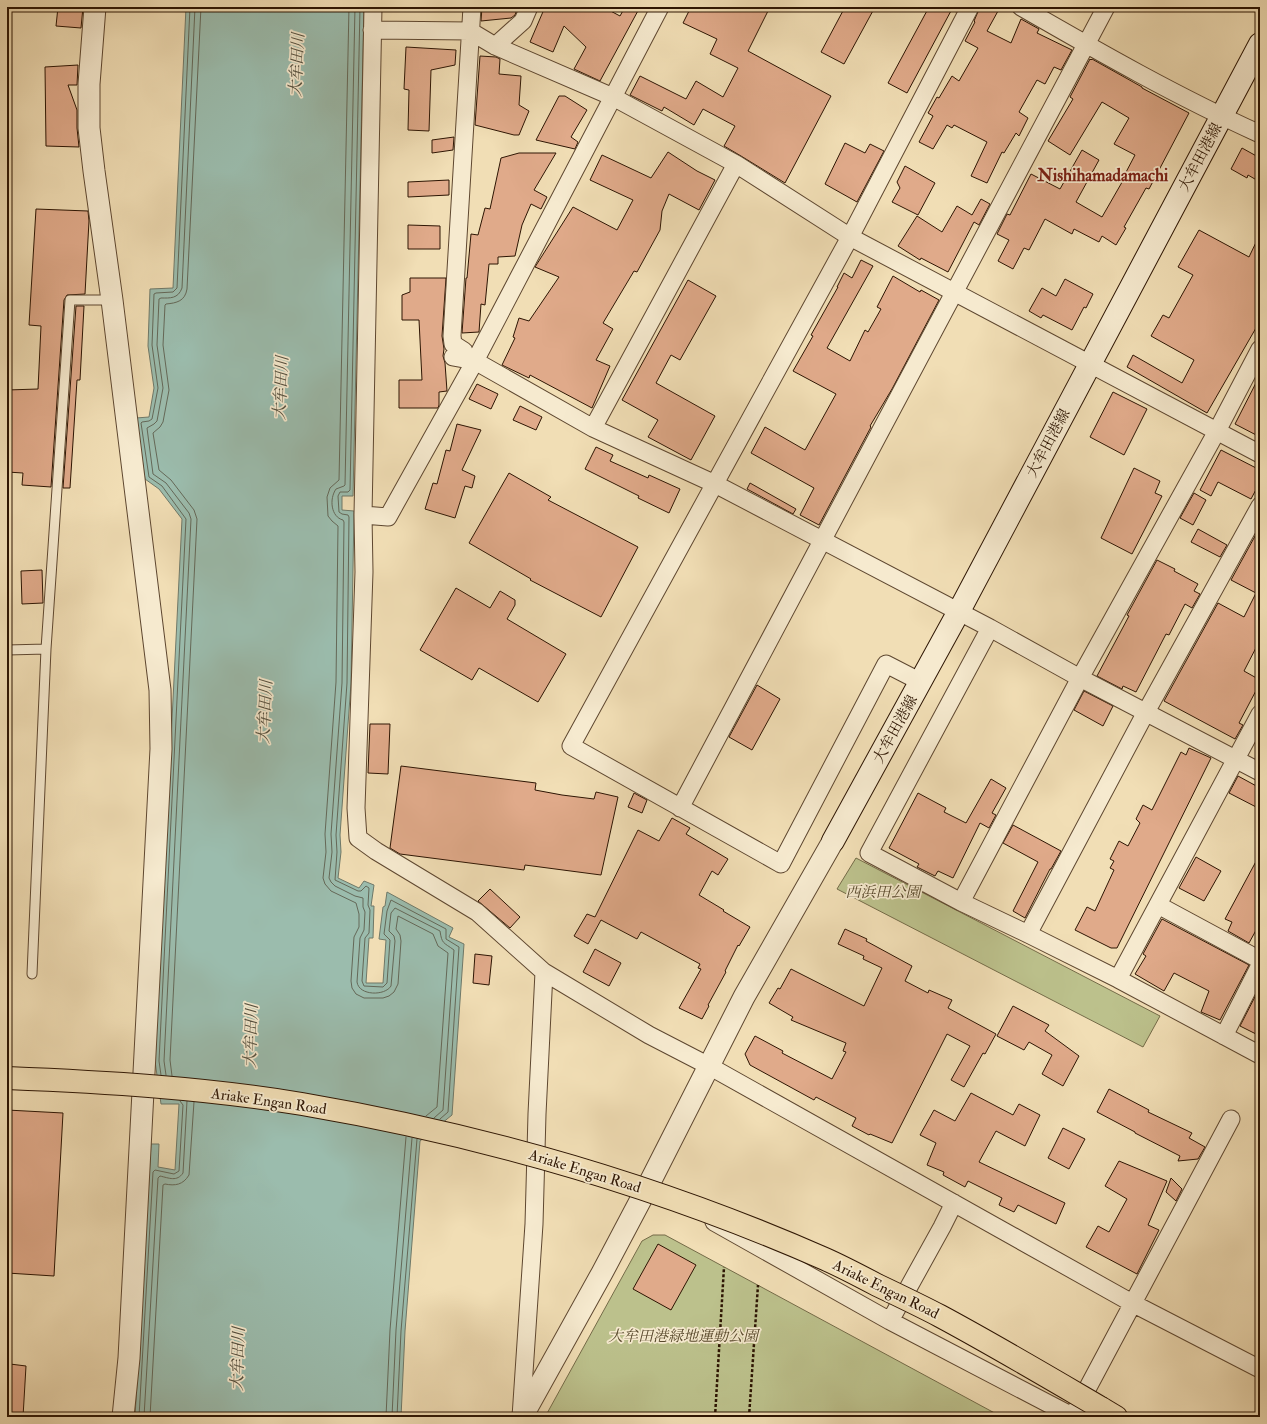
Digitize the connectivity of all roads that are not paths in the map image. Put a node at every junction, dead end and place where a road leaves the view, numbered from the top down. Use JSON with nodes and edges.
{"nodes":[{"id":1,"x":95,"y":7,"type":"edge"},
{"id":2,"x":373,"y":7,"type":"edge"},
{"id":3,"x":472,"y":7,"type":"edge"},
{"id":4,"x":529,"y":7,"type":"edge"},
{"id":5,"x":660,"y":7,"type":"edge"},
{"id":6,"x":970,"y":7,"type":"edge"},
{"id":7,"x":1021,"y":7,"type":"edge"},
{"id":8,"x":1106,"y":7,"type":"edge"},
{"id":9,"x":372,"y":30,"type":"junction"},
{"id":10,"x":470,"y":31,"type":"junction"},
{"id":11,"x":1086,"y":44,"type":"junction"},
{"id":12,"x":1260,"y":44,"type":"edge"},
{"id":13,"x":494,"y":46,"type":"junction"},
{"id":14,"x":613,"y":97,"type":"junction"},
{"id":15,"x":1222,"y":117,"type":"junction"},
{"id":16,"x":1260,"y":134,"type":"edge"},
{"id":17,"x":736,"y":164,"type":"junction"},
{"id":18,"x":850,"y":237,"type":"junction"},
{"id":19,"x":955,"y":292,"type":"junction"},
{"id":20,"x":112,"y":300,"type":"junction"},
{"id":21,"x":1260,"y":348,"type":"edge"},
{"id":22,"x":475,"y":361,"type":"junction"},
{"id":23,"x":1090,"y":365,"type":"junction"},
{"id":24,"x":593,"y":428,"type":"junction"},
{"id":25,"x":1217,"y":431,"type":"junction"},
{"id":26,"x":1260,"y":454,"type":"edge"},
{"id":27,"x":715,"y":484,"type":"junction"},
{"id":28,"x":1260,"y":506,"type":"edge"},
{"id":29,"x":363,"y":515,"type":"junction"},
{"id":30,"x":822,"y":541,"type":"junction"},
{"id":31,"x":958,"y":612,"type":"junction"},
{"id":32,"x":990,"y":628,"type":"junction"},
{"id":33,"x":46,"y":649,"type":"junction"},
{"id":34,"x":7,"y":650,"type":"edge"},
{"id":35,"x":1080,"y":678,"type":"junction"},
{"id":36,"x":920,"y":682,"type":"junction"},
{"id":37,"x":1146,"y":712,"type":"junction"},
{"id":38,"x":1260,"y":714,"type":"edge"},
{"id":39,"x":1235,"y":759,"type":"junction"},
{"id":40,"x":1260,"y":772,"type":"edge"},
{"id":41,"x":680,"y":808,"type":"junction"},
{"id":42,"x":833,"y":842,"type":"joint"},
{"id":43,"x":961,"y":902,"type":"junction"},
{"id":44,"x":1158,"y":905,"type":"junction"},
{"id":45,"x":1028,"y":934,"type":"junction"},
{"id":46,"x":1260,"y":960,"type":"edge"},
{"id":47,"x":1260,"y":965,"type":"edge"},
{"id":48,"x":544,"y":972,"type":"junction"},
{"id":49,"x":32,"y":974,"type":"dead end"},
{"id":50,"x":1118,"y":979,"type":"junction"},
{"id":51,"x":1224,"y":1036,"type":"junction"},
{"id":52,"x":1260,"y":1055,"type":"edge"},
{"id":53,"x":710,"y":1066,"type":"junction"},
{"id":54,"x":7,"y":1078,"type":"edge"},
{"id":55,"x":1231,"y":1119,"type":"dead end"},
{"id":56,"x":648,"y":1186,"type":"junction"},
{"id":57,"x":954,"y":1203,"type":"junction"},
{"id":58,"x":1132,"y":1303,"type":"junction"},
{"id":59,"x":890,"y":1321,"type":"junction"},
{"id":60,"x":1260,"y":1369,"type":"edge"},
{"id":61,"x":1109,"y":1413,"type":"edge"},
{"id":62,"x":123,"y":1417,"type":"edge"},
{"id":63,"x":522,"y":1417,"type":"edge"},
{"id":64,"x":1072,"y":1417,"type":"edge"}],
"edges":[{"from":1,"to":20,"type":"street"},
{"from":2,"to":9,"type":"street"},
{"from":3,"to":10,"type":"street"},
{"from":4,"to":13,"type":"street"},
{"from":5,"to":14,"type":"street"},
{"from":6,"to":18,"type":"street"},
{"from":7,"to":11,"type":"street"},
{"from":8,"to":11,"type":"street"},
{"from":9,"to":10,"type":"street"},
{"from":9,"to":29,"type":"street"},
{"from":10,"to":13,"type":"street"},
{"from":10,"to":22,"type":"street"},
{"from":11,"to":15,"type":"street"},
{"from":11,"to":19,"type":"street"},
{"from":12,"to":15,"type":"main road","name":"大牟田港線"},
{"from":13,"to":14,"type":"street"},
{"from":14,"to":17,"type":"street"},
{"from":14,"to":22,"type":"street"},
{"from":15,"to":16,"type":"street"},
{"from":15,"to":23,"type":"main road","name":"大牟田港線"},
{"from":17,"to":18,"type":"street"},
{"from":17,"to":24,"type":"street"},
{"from":18,"to":19,"type":"street"},
{"from":18,"to":27,"type":"street"},
{"from":19,"to":23,"type":"street"},
{"from":19,"to":30,"type":"street"},
{"from":20,"to":33,"type":"lane"},
{"from":20,"to":62,"type":"street"},
{"from":21,"to":25,"type":"street"},
{"from":22,"to":24,"type":"street"},
{"from":22,"to":29,"type":"street"},
{"from":23,"to":25,"type":"street"},
{"from":23,"to":31,"type":"main road","name":"大牟田港線"},
{"from":24,"to":27,"type":"street"},
{"from":25,"to":26,"type":"street"},
{"from":25,"to":35,"type":"street"},
{"from":27,"to":30,"type":"street"},
{"from":27,"to":41,"type":"street"},
{"from":28,"to":37,"type":"street"},
{"from":29,"to":48,"type":"street"},
{"from":30,"to":31,"type":"street"},
{"from":30,"to":41,"type":"street"},
{"from":31,"to":32,"type":"street"},
{"from":31,"to":36,"type":"main road","name":"大牟田港線"},
{"from":32,"to":35,"type":"street"},
{"from":32,"to":43,"type":"street"},
{"from":33,"to":34,"type":"lane"},
{"from":33,"to":49,"type":"lane"},
{"from":35,"to":37,"type":"street"},
{"from":35,"to":43,"type":"street"},
{"from":36,"to":41,"type":"street"},
{"from":36,"to":42,"type":"main road","name":"大牟田港線"},
{"from":37,"to":39,"type":"street"},
{"from":37,"to":45,"type":"street"},
{"from":38,"to":39,"type":"street"},
{"from":39,"to":40,"type":"street"},
{"from":39,"to":44,"type":"street"},
{"from":42,"to":53,"type":"street"},
{"from":43,"to":45,"type":"street"},
{"from":44,"to":46,"type":"street"},
{"from":44,"to":50,"type":"street"},
{"from":45,"to":50,"type":"street"},
{"from":47,"to":51,"type":"street"},
{"from":48,"to":53,"type":"street"},
{"from":48,"to":63,"type":"street"},
{"from":50,"to":51,"type":"street"},
{"from":51,"to":52,"type":"street"},
{"from":53,"to":56,"type":"street"},
{"from":53,"to":57,"type":"street"},
{"from":54,"to":61,"type":"highway","name":"Ariake Engan Road","bridge":true},
{"from":55,"to":58,"type":"street"},
{"from":56,"to":59,"type":"street"},
{"from":56,"to":63,"type":"street"},
{"from":57,"to":58,"type":"street"},
{"from":57,"to":59,"type":"street"},
{"from":58,"to":60,"type":"street"},
{"from":58,"to":64,"type":"street"},
{"from":59,"to":64,"type":"street"}]}
